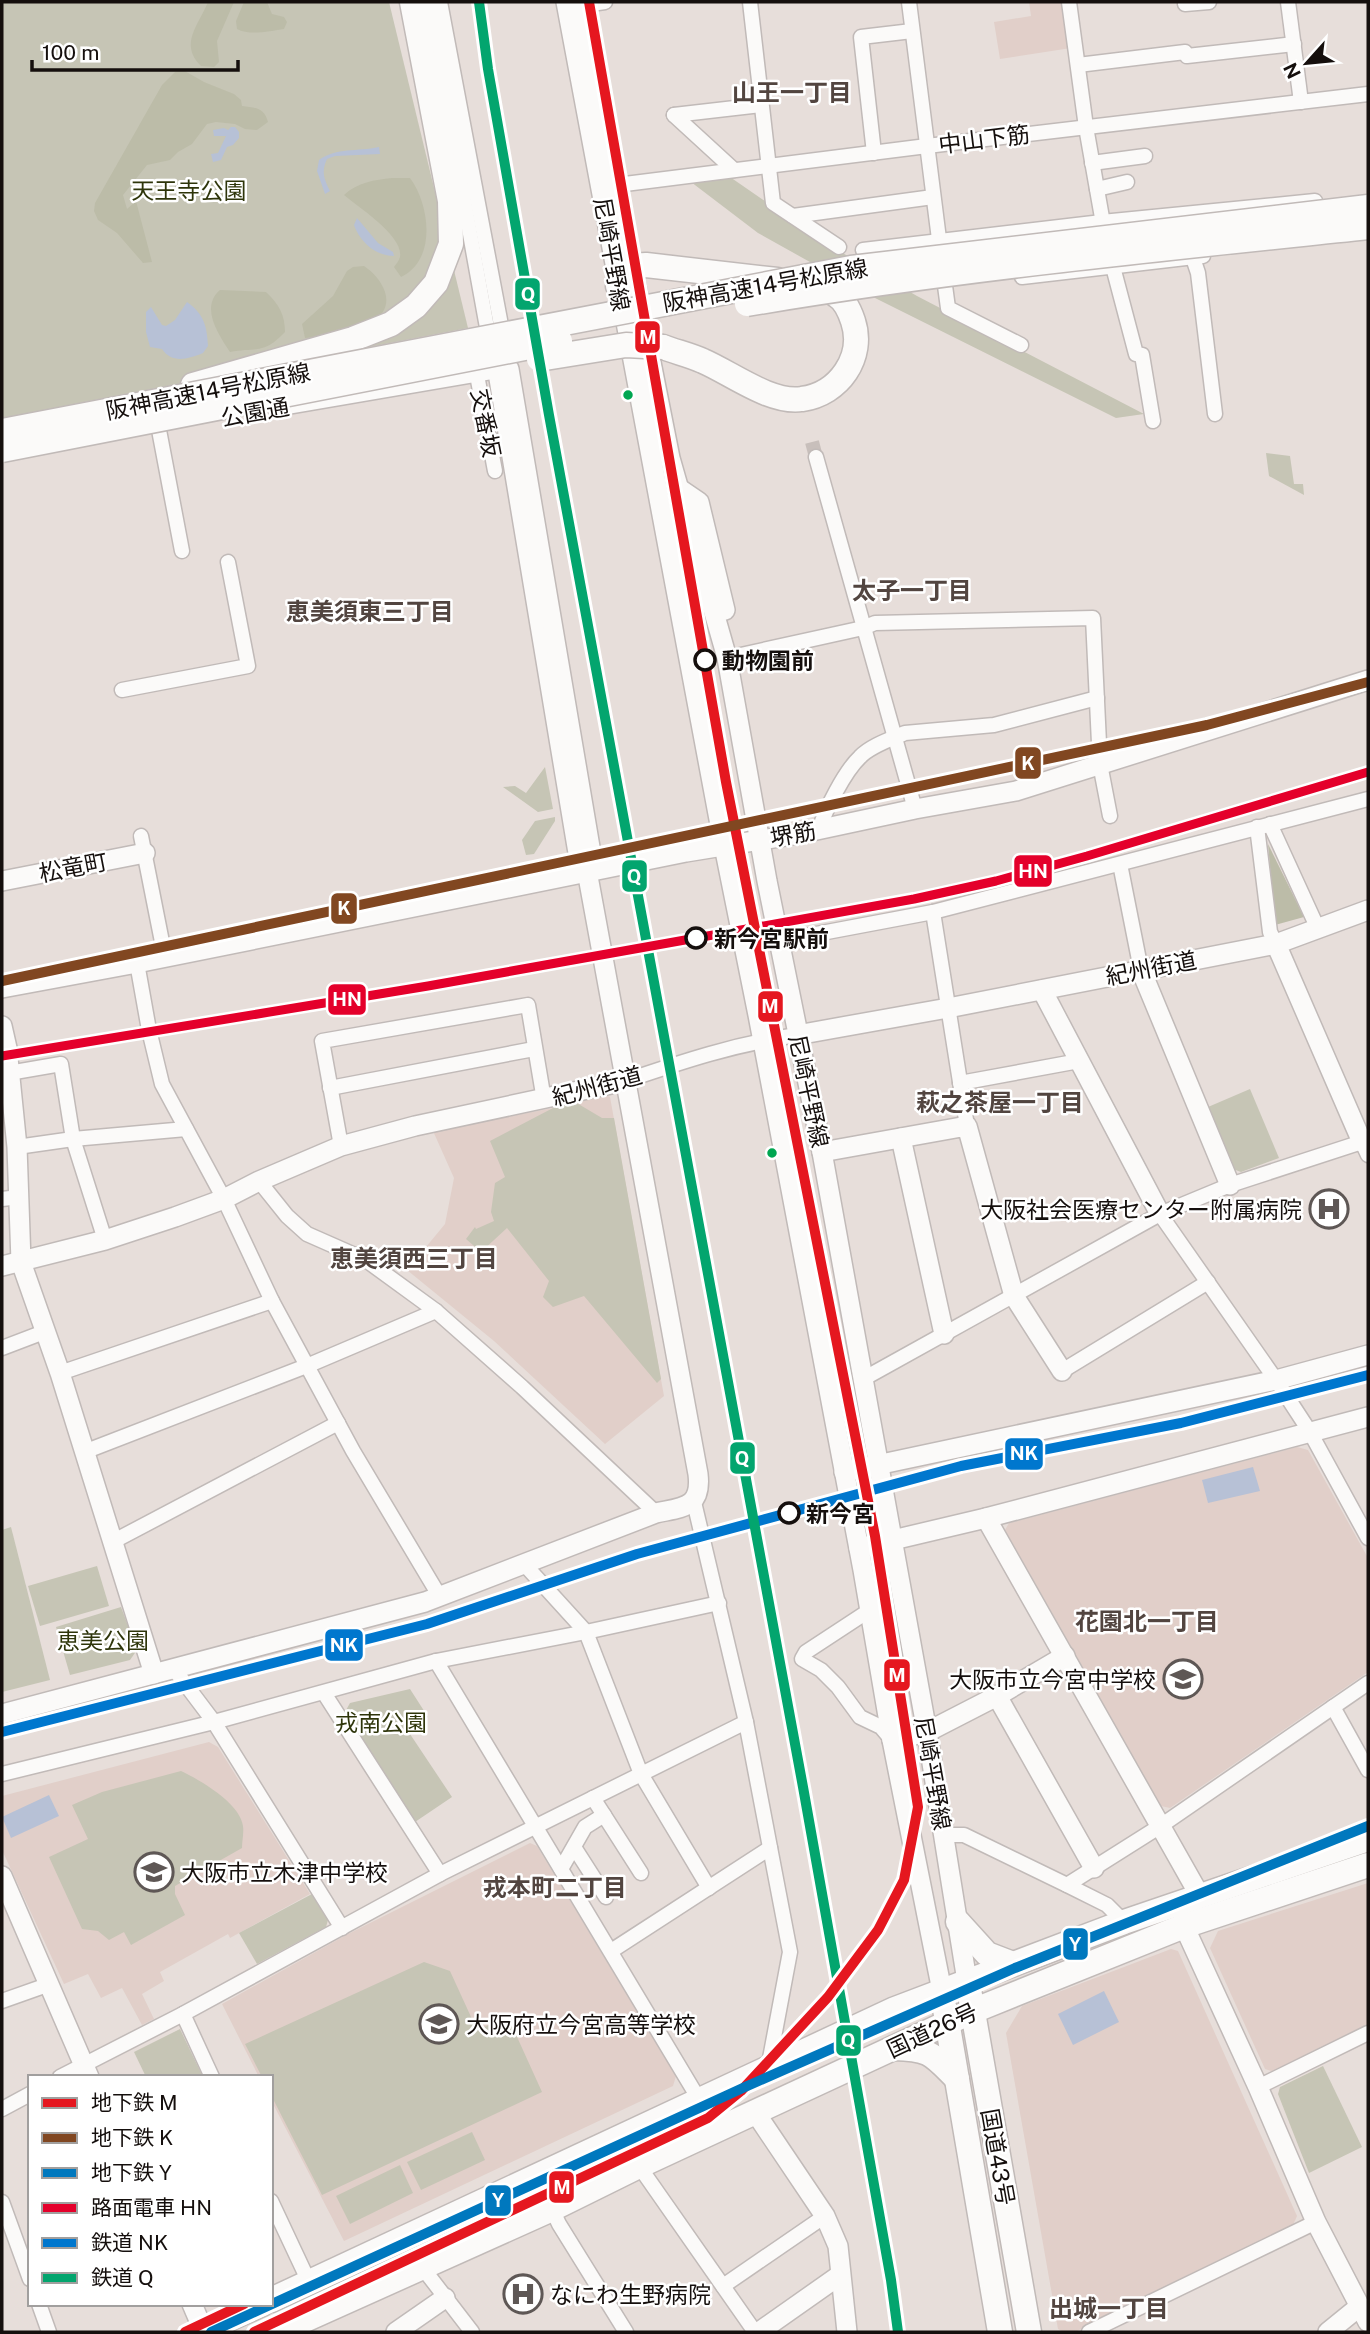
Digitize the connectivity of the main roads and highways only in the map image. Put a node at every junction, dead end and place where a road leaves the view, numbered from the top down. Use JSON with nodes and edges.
{"nodes":[{"id":1,"x":412,"y":2,"type":"edge"},
{"id":2,"x":1368,"y":208,"type":"edge"},
{"id":3,"x":1368,"y":227,"type":"edge"},
{"id":4,"x":625,"y":276,"type":"road end"},
{"id":5,"x":384,"y":376,"type":"junction"},
{"id":6,"x":111,"y":409,"type":"junction"},
{"id":7,"x":2,"y":431,"type":"edge"},
{"id":8,"x":2,"y":450,"type":"edge"},
{"id":9,"x":1368,"y":1839,"type":"edge"},
{"id":10,"x":1368,"y":1865,"type":"edge"},
{"id":11,"x":958,"y":1922,"type":"road end"},
{"id":12,"x":1013,"y":1964,"type":"junction"},
{"id":13,"x":967,"y":1981,"type":"junction"},
{"id":14,"x":942,"y":1991,"type":"junction"},
{"id":15,"x":973,"y":2011,"type":"junction"},
{"id":16,"x":948,"y":2023,"type":"junction"},
{"id":17,"x":893,"y":2048,"type":"junction"},
{"id":18,"x":957,"y":2079,"type":"junction"},
{"id":19,"x":273,"y":2299,"type":"edge"},
{"id":20,"x":258,"y":2306,"type":"edge"},
{"id":21,"x":202,"y":2332,"type":"edge"},
{"id":22,"x":278,"y":2332,"type":"edge"},
{"id":23,"x":1000,"y":2332,"type":"edge"},
{"id":24,"x":1029,"y":2332,"type":"edge"}],
"edges":[{"from":1,"to":6,"type":"highway","bridge":true},
{"from":2,"to":6,"type":"highway","name":"阪神高速14号松原線","bridge":true},
{"from":3,"to":5,"type":"highway","name":"阪神高速14号松原線","bridge":true},
{"from":4,"to":5,"type":"highway","bridge":true},
{"from":5,"to":8,"type":"highway","name":"阪神高速14号松原線","bridge":true},
{"from":6,"to":7,"type":"highway","name":"阪神高速14号松原線","bridge":true},
{"from":9,"to":12,"type":"highway","name":"国道26号"},
{"from":10,"to":15,"type":"highway","name":"国道26号"},
{"from":11,"to":12,"type":"highway"},
{"from":12,"to":13,"type":"highway","name":"国道26号"},
{"from":13,"to":14,"type":"highway","name":"国道26号"},
{"from":13,"to":15,"type":"highway","name":"国道43号"},
{"from":14,"to":16,"type":"highway","name":"国道43号"},
{"from":14,"to":19,"type":"highway","name":"国道26号"},
{"from":15,"to":16,"type":"highway","name":"国道26号"},
{"from":15,"to":24,"type":"highway","name":"国道43号"},
{"from":16,"to":17,"type":"highway","name":"国道26号"},
{"from":16,"to":18,"type":"highway","name":"国道43号"},
{"from":17,"to":18,"type":"highway"},
{"from":17,"to":22,"type":"highway","name":"国道26号"},
{"from":18,"to":23,"type":"highway","name":"国道43号"},
{"from":20,"to":21,"type":"highway"}]}
